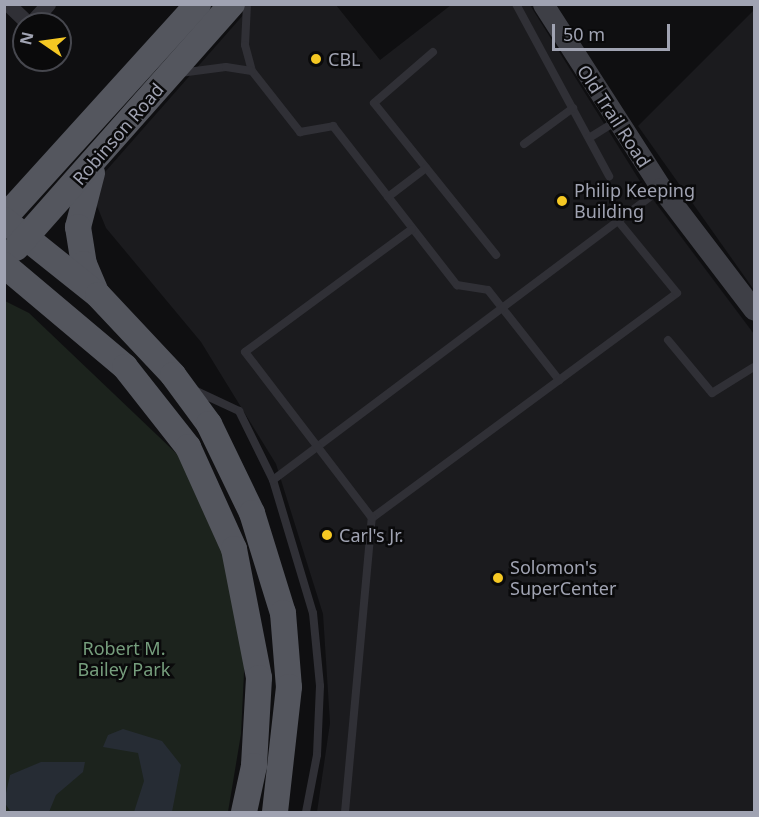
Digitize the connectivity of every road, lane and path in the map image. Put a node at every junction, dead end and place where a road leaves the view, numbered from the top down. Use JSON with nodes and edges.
{"nodes":[{"id":1,"x":198,"y":4,"type":"edge"},
{"id":2,"x":232,"y":4,"type":"edge"},
{"id":3,"x":247,"y":4,"type":"edge"},
{"id":4,"x":516,"y":4,"type":"edge"},
{"id":5,"x":543,"y":4,"type":"edge"},
{"id":6,"x":433,"y":52,"type":"dead end"},
{"id":7,"x":175,"y":69,"type":"junction"},
{"id":8,"x":252,"y":71,"type":"junction"},
{"id":9,"x":573,"y":108,"type":"junction"},
{"id":10,"x":617,"y":120,"type":"junction"},
{"id":11,"x":589,"y":138,"type":"junction"},
{"id":12,"x":112,"y":140,"type":"junction"},
{"id":13,"x":524,"y":144,"type":"dead end"},
{"id":14,"x":426,"y":168,"type":"junction"},
{"id":15,"x":609,"y":176,"type":"dead end"},
{"id":16,"x":661,"y":188,"type":"junction"},
{"id":17,"x":388,"y":197,"type":"junction"},
{"id":18,"x":4,"y":219,"type":"edge"},
{"id":19,"x":618,"y":221,"type":"junction"},
{"id":20,"x":412,"y":229,"type":"junction"},
{"id":21,"x":27,"y":236,"type":"junction"},
{"id":22,"x":496,"y":255,"type":"dead end"},
{"id":23,"x":4,"y":263,"type":"edge"},
{"id":24,"x":98,"y":295,"type":"junction"},
{"id":25,"x":502,"y":308,"type":"junction"},
{"id":26,"x":754,"y":310,"type":"edge"},
{"id":27,"x":668,"y":340,"type":"dead end"},
{"id":28,"x":754,"y":367,"type":"edge"},
{"id":29,"x":173,"y":375,"type":"junction"},
{"id":30,"x":559,"y":380,"type":"junction"},
{"id":31,"x":316,"y":448,"type":"junction"},
{"id":32,"x":273,"y":480,"type":"junction"},
{"id":33,"x":372,"y":518,"type":"junction"},
{"id":34,"x":244,"y":813,"type":"edge"},
{"id":35,"x":275,"y":813,"type":"edge"},
{"id":36,"x":306,"y":813,"type":"edge"},
{"id":37,"x":345,"y":813,"type":"edge"}],
"edges":[{"from":1,"to":18,"type":"highway","name":"Robinson Road"},
{"from":2,"to":7,"type":"highway","name":"Robinson Road"},
{"from":3,"to":8,"type":"lane"},
{"from":4,"to":9,"type":"lane"},
{"from":5,"to":10,"type":"main road","name":"Old Trail Road"},
{"from":6,"to":14,"type":"lane"},
{"from":7,"to":8,"type":"lane"},
{"from":7,"to":12,"type":"highway","name":"Robinson Road"},
{"from":8,"to":17,"type":"lane"},
{"from":9,"to":11,"type":"lane"},
{"from":9,"to":13,"type":"lane"},
{"from":10,"to":11,"type":"lane"},
{"from":10,"to":16,"type":"main road","name":"Old Trail Road"},
{"from":11,"to":15,"type":"lane"},
{"from":12,"to":21,"type":"highway","name":"Robinson Road"},
{"from":12,"to":24,"type":"highway"},
{"from":14,"to":17,"type":"lane"},
{"from":14,"to":22,"type":"lane"},
{"from":16,"to":19,"type":"lane"},
{"from":16,"to":26,"type":"main road","name":"Old Trail Road"},
{"from":17,"to":20,"type":"lane"},
{"from":18,"to":21,"type":"highway"},
{"from":19,"to":25,"type":"lane"},
{"from":19,"to":30,"type":"lane"},
{"from":20,"to":25,"type":"lane"},
{"from":20,"to":31,"type":"lane"},
{"from":21,"to":23,"type":"highway","name":"Robinson Road"},
{"from":21,"to":24,"type":"highway"},
{"from":23,"to":34,"type":"highway"},
{"from":24,"to":29,"type":"highway"},
{"from":25,"to":30,"type":"lane"},
{"from":25,"to":31,"type":"lane"},
{"from":27,"to":28,"type":"lane"},
{"from":29,"to":32,"type":"lane"},
{"from":29,"to":35,"type":"highway"},
{"from":30,"to":33,"type":"lane"},
{"from":31,"to":32,"type":"lane"},
{"from":31,"to":33,"type":"lane"},
{"from":32,"to":36,"type":"lane"},
{"from":33,"to":37,"type":"lane"}]}
